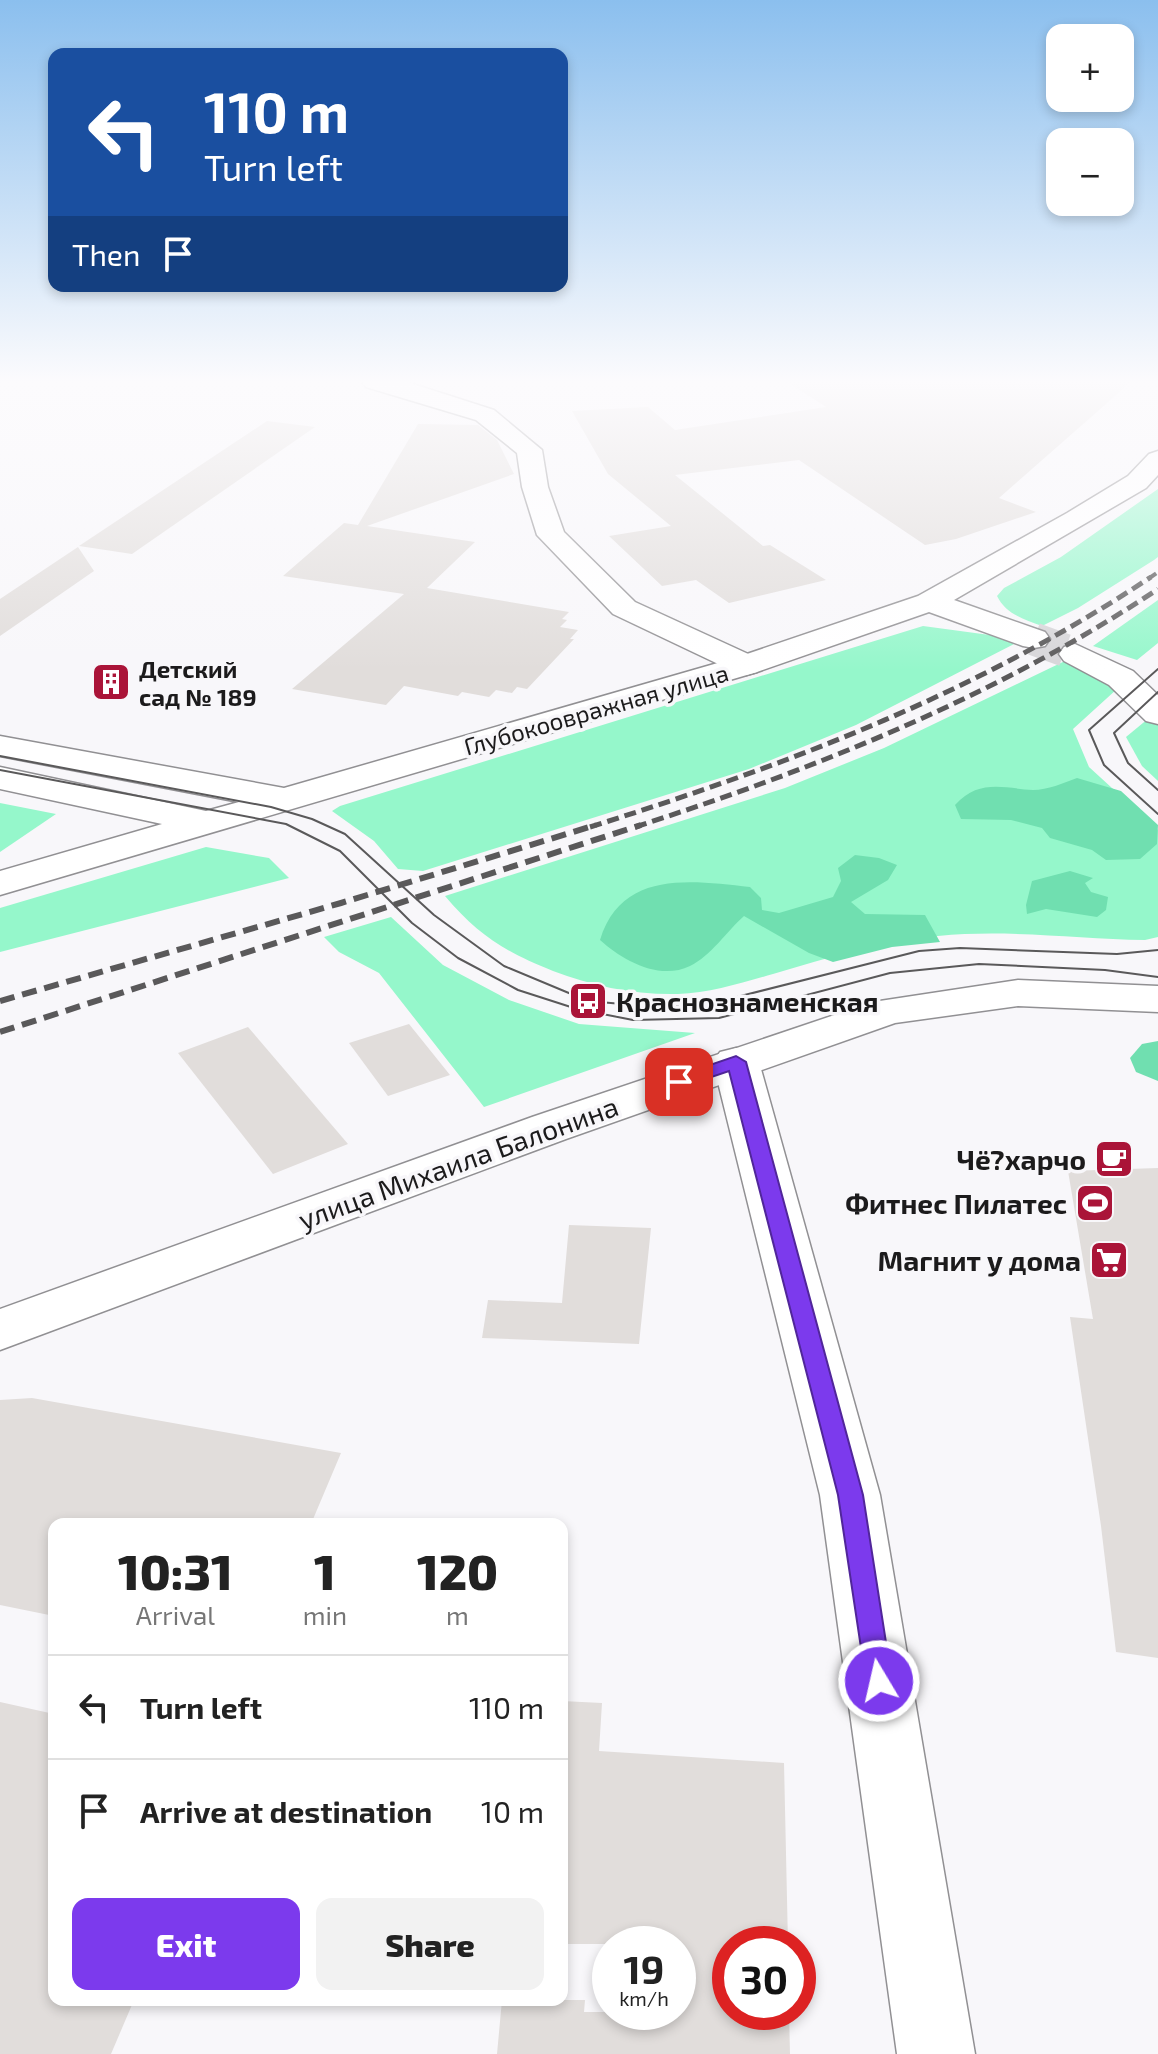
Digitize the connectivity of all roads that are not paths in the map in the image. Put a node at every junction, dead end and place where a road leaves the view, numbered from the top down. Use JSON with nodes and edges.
{"nodes":[{"id":1,"x":534,"y":478,"type":"edge"},
{"id":2,"x":1141,"y":478,"type":"edge"},
{"id":3,"x":929,"y":602,"type":"junction"},
{"id":4,"x":1034,"y":639,"type":"tunnel mouth"},
{"id":5,"x":1075,"y":654,"type":"tunnel mouth"},
{"id":6,"x":746,"y":665,"type":"junction"},
{"id":7,"x":1158,"y":714,"type":"edge"},
{"id":8,"x":0,"y":746,"type":"edge"},
{"id":9,"x":0,"y":778,"type":"edge"},
{"id":10,"x":101,"y":799,"type":"junction"},
{"id":11,"x":288,"y":800,"type":"junction"},
{"id":12,"x":206,"y":822,"type":"junction"},
{"id":13,"x":7,"y":881,"type":"edge"},
{"id":14,"x":1158,"y":999,"type":"edge"},
{"id":15,"x":736,"y":1062,"type":"junction"},
{"id":16,"x":0,"y":1330,"type":"edge"},
{"id":17,"x":936,"y":2054,"type":"edge"}],
"edges":[{"from":1,"to":6,"type":"main road"},
{"from":2,"to":3,"type":"main road","name":"Глубокоовражная улица"},
{"from":3,"to":4,"type":"main road"},
{"from":3,"to":6,"type":"main road","name":"Глубокоовражная улица"},
{"from":5,"to":7,"type":"main road"},
{"from":6,"to":11,"type":"main road","name":"Глубокоовражная улица"},
{"from":8,"to":11,"type":"main road"},
{"from":9,"to":10,"type":"main road"},
{"from":10,"to":12,"type":"main road"},
{"from":10,"to":13,"type":"main road"},
{"from":11,"to":12,"type":"main road","name":"Глубокоовражная улица"},
{"from":12,"to":13,"type":"main road","name":"Глубокоовражная улица"},
{"from":14,"to":15,"type":"main road","name":"улица Михаила Балонина"},
{"from":15,"to":16,"type":"main road","name":"улица Михаила Балонина"},
{"from":15,"to":17,"type":"main road"}]}
